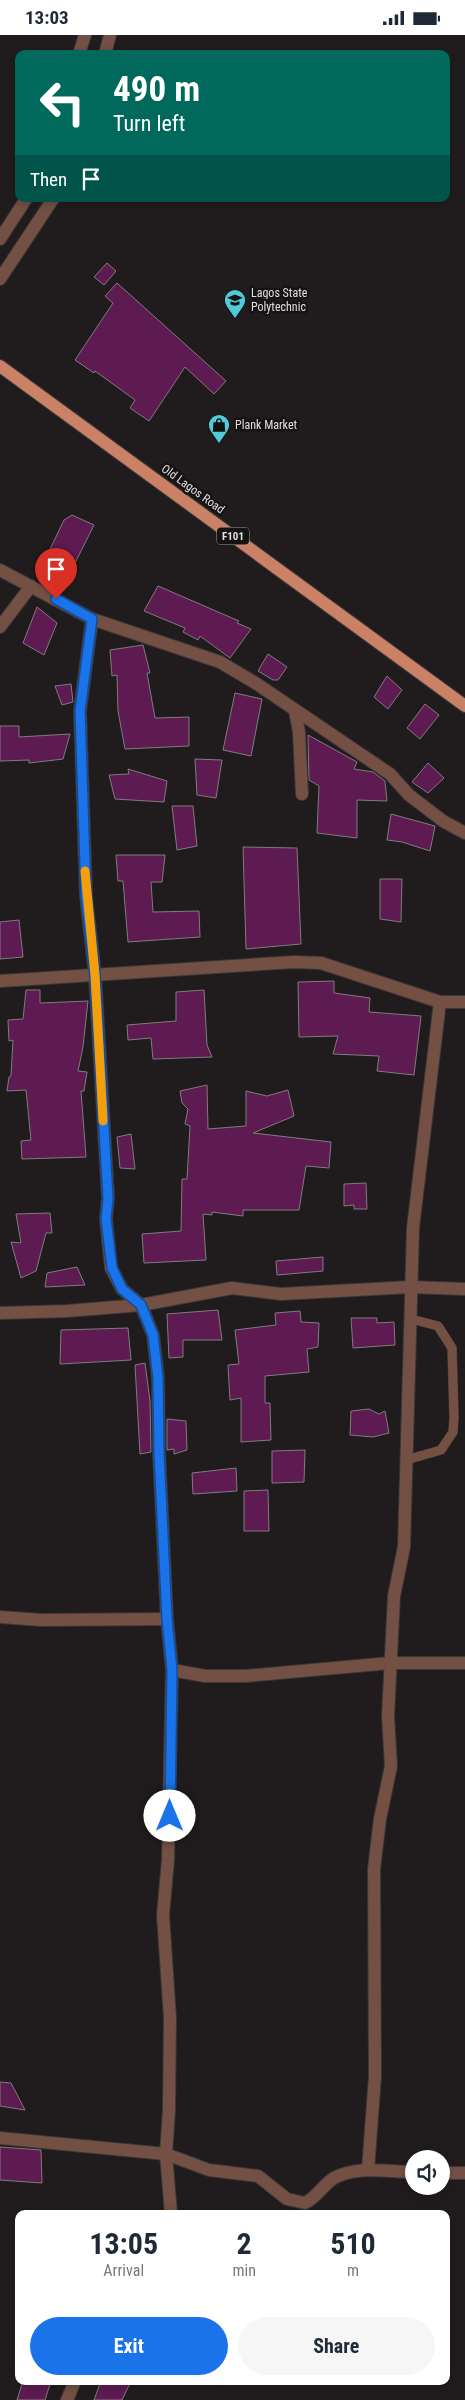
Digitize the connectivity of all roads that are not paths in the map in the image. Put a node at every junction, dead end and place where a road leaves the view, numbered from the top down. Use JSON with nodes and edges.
{"nodes":[{"id":1,"x":85,"y":35,"type":"edge"},
{"id":2,"x":110,"y":35,"type":"edge"},
{"id":3,"x":80,"y":50,"type":"edge"},
{"id":4,"x":106,"y":50,"type":"edge"},
{"id":5,"x":24,"y":202,"type":"edge"},
{"id":6,"x":51,"y":202,"type":"edge"},
{"id":7,"x":0,"y":239,"type":"edge"},
{"id":8,"x":0,"y":279,"type":"edge"},
{"id":9,"x":0,"y":366,"type":"edge"},
{"id":10,"x":0,"y":570,"type":"edge"},
{"id":11,"x":31,"y":586,"type":"junction"},
{"id":12,"x":92,"y":619,"type":"junction"},
{"id":13,"x":0,"y":627,"type":"edge"},
{"id":14,"x":465,"y":706,"type":"edge"},
{"id":15,"x":295,"y":711,"type":"junction"},
{"id":16,"x":302,"y":794,"type":"dead end"},
{"id":17,"x":465,"y":833,"type":"edge"},
{"id":18,"x":95,"y":975,"type":"junction"},
{"id":19,"x":0,"y":981,"type":"edge"},
{"id":20,"x":440,"y":1002,"type":"junction"},
{"id":21,"x":465,"y":1002,"type":"edge"},
{"id":22,"x":410,"y":1287,"type":"junction"},
{"id":23,"x":465,"y":1289,"type":"edge"},
{"id":24,"x":141,"y":1305,"type":"junction"},
{"id":25,"x":0,"y":1313,"type":"edge"},
{"id":26,"x":411,"y":1319,"type":"junction"},
{"id":27,"x":406,"y":1460,"type":"junction"},
{"id":28,"x":0,"y":1617,"type":"edge"},
{"id":29,"x":167,"y":1619,"type":"junction"},
{"id":30,"x":390,"y":1663,"type":"junction"},
{"id":31,"x":465,"y":1663,"type":"edge"},
{"id":32,"x":172,"y":1670,"type":"junction"},
{"id":33,"x":0,"y":2138,"type":"edge"},
{"id":34,"x":166,"y":2155,"type":"junction"},
{"id":35,"x":368,"y":2170,"type":"junction"},
{"id":36,"x":405,"y":2172,"type":"edge"},
{"id":37,"x":450,"y":2173,"type":"edge"},
{"id":38,"x":465,"y":2173,"type":"edge"},
{"id":39,"x":171,"y":2210,"type":"edge"},
{"id":40,"x":73,"y":2385,"type":"edge"},
{"id":41,"x":67,"y":2400,"type":"edge"}],
"edges":[{"from":1,"to":3,"type":"street"},
{"from":2,"to":4,"type":"street"},
{"from":5,"to":7,"type":"street"},
{"from":6,"to":8,"type":"street"},
{"from":9,"to":14,"type":"main road","name":"Old Lagos Road","number":"F101"},
{"from":10,"to":11,"type":"street"},
{"from":11,"to":12,"type":"street"},
{"from":11,"to":13,"type":"street"},
{"from":12,"to":15,"type":"street"},
{"from":12,"to":18,"type":"street"},
{"from":15,"to":16,"type":"street"},
{"from":15,"to":17,"type":"street"},
{"from":18,"to":19,"type":"street"},
{"from":18,"to":20,"type":"street"},
{"from":18,"to":24,"type":"street"},
{"from":20,"to":21,"type":"street"},
{"from":20,"to":22,"type":"street"},
{"from":22,"to":23,"type":"street"},
{"from":22,"to":24,"type":"street"},
{"from":22,"to":26,"type":"street"},
{"from":24,"to":25,"type":"street"},
{"from":24,"to":29,"type":"street"},
{"from":26,"to":27,"type":"street"},
{"from":26,"to":27,"type":"lane"},
{"from":27,"to":30,"type":"street"},
{"from":28,"to":29,"type":"street"},
{"from":29,"to":32,"type":"street"},
{"from":30,"to":31,"type":"street"},
{"from":30,"to":32,"type":"street"},
{"from":30,"to":35,"type":"street"},
{"from":32,"to":34,"type":"street"},
{"from":33,"to":34,"type":"street"},
{"from":34,"to":35,"type":"street"},
{"from":34,"to":39,"type":"street"},
{"from":35,"to":36,"type":"street"},
{"from":37,"to":38,"type":"street"},
{"from":40,"to":41,"type":"street"}]}
